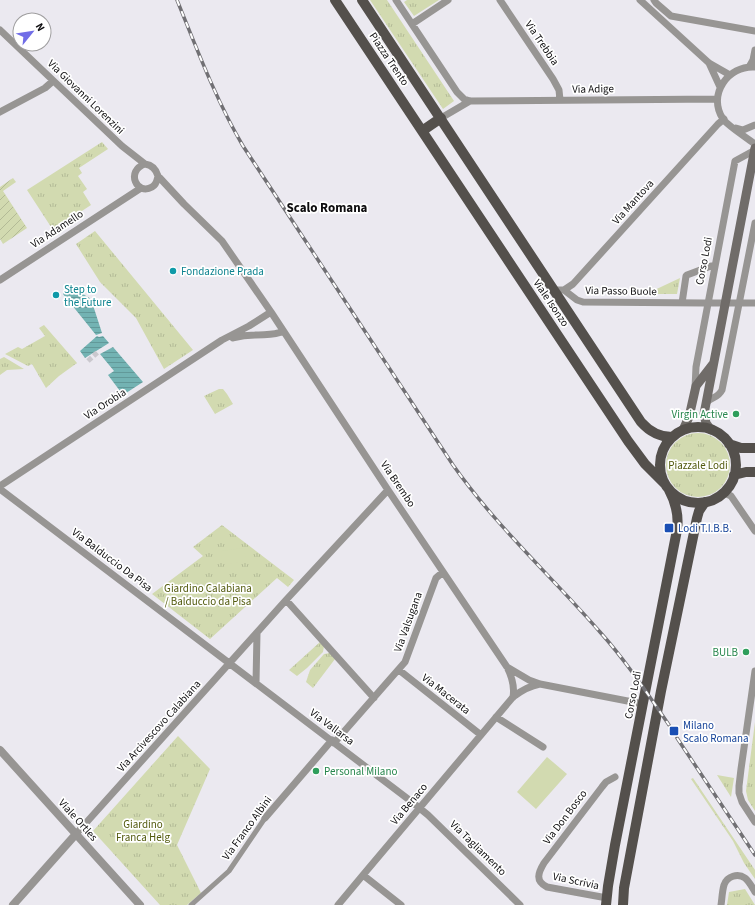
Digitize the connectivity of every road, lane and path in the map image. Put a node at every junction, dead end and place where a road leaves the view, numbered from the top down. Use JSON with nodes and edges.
{"nodes":[{"id":1,"x":335,"y":0,"type":"edge"},
{"id":2,"x":362,"y":0,"type":"edge"},
{"id":3,"x":396,"y":0,"type":"edge"},
{"id":4,"x":448,"y":0,"type":"edge"},
{"id":5,"x":500,"y":0,"type":"edge"},
{"id":6,"x":640,"y":0,"type":"edge"},
{"id":7,"x":654,"y":0,"type":"edge"},
{"id":8,"x":679,"y":17,"type":"junction"},
{"id":9,"x":412,"y":24,"type":"junction"},
{"id":10,"x":670,"y":27,"type":"junction"},
{"id":11,"x":0,"y":30,"type":"edge"},
{"id":12,"x":755,"y":31,"type":"edge"},
{"id":13,"x":755,"y":50,"type":"edge"},
{"id":14,"x":709,"y":63,"type":"junction"},
{"id":15,"x":752,"y":67,"type":"edge"},
{"id":16,"x":730,"y":75,"type":"junction"},
{"id":17,"x":53,"y":81,"type":"junction"},
{"id":18,"x":720,"y":87,"type":"junction"},
{"id":19,"x":457,"y":92,"type":"junction"},
{"id":20,"x":717,"y":99,"type":"junction"},
{"id":21,"x":560,"y":100,"type":"junction"},
{"id":22,"x":470,"y":101,"type":"junction"},
{"id":23,"x":0,"y":112,"type":"edge"},
{"id":24,"x":450,"y":112,"type":"junction"},
{"id":25,"x":441,"y":118,"type":"junction"},
{"id":26,"x":724,"y":120,"type":"junction"},
{"id":27,"x":755,"y":125,"type":"edge"},
{"id":28,"x":734,"y":128,"type":"junction"},
{"id":29,"x":422,"y":131,"type":"junction"},
{"id":30,"x":755,"y":144,"type":"edge"},
{"id":31,"x":122,"y":146,"type":"junction"},
{"id":32,"x":755,"y":149,"type":"edge"},
{"id":33,"x":145,"y":164,"type":"junction"},
{"id":34,"x":137,"y":168,"type":"junction"},
{"id":35,"x":158,"y":176,"type":"junction"},
{"id":36,"x":139,"y":185,"type":"junction"},
{"id":37,"x":155,"y":185,"type":"junction"},
{"id":38,"x":184,"y":204,"type":"junction"},
{"id":39,"x":755,"y":223,"type":"edge"},
{"id":40,"x":715,"y":266,"type":"junction"},
{"id":41,"x":0,"y":280,"type":"edge"},
{"id":42,"x":559,"y":290,"type":"junction"},
{"id":43,"x":682,"y":303,"type":"junction"},
{"id":44,"x":726,"y":303,"type":"junction"},
{"id":45,"x":739,"y":303,"type":"junction"},
{"id":46,"x":755,"y":303,"type":"edge"},
{"id":47,"x":708,"y":304,"type":"junction"},
{"id":48,"x":271,"y":312,"type":"junction"},
{"id":49,"x":256,"y":322,"type":"junction"},
{"id":50,"x":283,"y":331,"type":"junction"},
{"id":51,"x":256,"y":334,"type":"junction"},
{"id":52,"x":222,"y":340,"type":"junction"},
{"id":53,"x":714,"y":362,"type":"junction"},
{"id":54,"x":695,"y":388,"type":"junction"},
{"id":55,"x":707,"y":402,"type":"junction"},
{"id":56,"x":683,"y":430,"type":"junction"},
{"id":57,"x":711,"y":430,"type":"junction"},
{"id":58,"x":672,"y":437,"type":"junction"},
{"id":59,"x":731,"y":448,"type":"junction"},
{"id":60,"x":755,"y":448,"type":"edge"},
{"id":61,"x":755,"y":472,"type":"edge"},
{"id":62,"x":734,"y":476,"type":"junction"},
{"id":63,"x":0,"y":487,"type":"edge"},
{"id":64,"x":667,"y":487,"type":"junction"},
{"id":65,"x":388,"y":490,"type":"junction"},
{"id":66,"x":722,"y":494,"type":"junction"},
{"id":67,"x":705,"y":502,"type":"junction"},
{"id":68,"x":755,"y":531,"type":"edge"},
{"id":69,"x":443,"y":572,"type":"junction"},
{"id":70,"x":286,"y":600,"type":"junction"},
{"id":71,"x":257,"y":633,"type":"junction"},
{"id":72,"x":230,"y":663,"type":"junction"},
{"id":73,"x":507,"y":667,"type":"junction"},
{"id":74,"x":399,"y":670,"type":"junction"},
{"id":75,"x":755,"y":671,"type":"edge"},
{"id":76,"x":256,"y":683,"type":"junction"},
{"id":77,"x":540,"y":684,"type":"junction"},
{"id":78,"x":513,"y":697,"type":"junction"},
{"id":79,"x":374,"y":698,"type":"junction"},
{"id":80,"x":643,"y":703,"type":"junction"},
{"id":81,"x":496,"y":717,"type":"junction"},
{"id":82,"x":481,"y":735,"type":"junction"},
{"id":83,"x":333,"y":741,"type":"junction"},
{"id":84,"x":543,"y":747,"type":"dead end"},
{"id":85,"x":0,"y":750,"type":"edge"},
{"id":86,"x":615,"y":777,"type":"dead end"},
{"id":87,"x":420,"y":808,"type":"junction"},
{"id":88,"x":265,"y":818,"type":"joint"},
{"id":89,"x":755,"y":822,"type":"edge"},
{"id":90,"x":76,"y":834,"type":"junction"},
{"id":91,"x":364,"y":875,"type":"junction"},
{"id":92,"x":541,"y":883,"type":"joint"},
{"id":93,"x":755,"y":892,"type":"edge"},
{"id":94,"x":606,"y":902,"type":"edge"},
{"id":95,"x":12,"y":905,"type":"edge"},
{"id":96,"x":140,"y":905,"type":"edge"},
{"id":97,"x":191,"y":905,"type":"edge"},
{"id":98,"x":338,"y":905,"type":"edge"},
{"id":99,"x":401,"y":905,"type":"edge"},
{"id":100,"x":519,"y":905,"type":"edge"},
{"id":101,"x":623,"y":905,"type":"edge"},
{"id":102,"x":721,"y":905,"type":"edge"}],
"edges":[{"from":1,"to":29,"type":"main road","name":"Piazza Trento"},
{"from":2,"to":25,"type":"main road","name":"Piazza Trento"},
{"from":3,"to":9,"type":"street"},
{"from":4,"to":9,"type":"street"},
{"from":5,"to":21,"type":"street","name":"Via Trebbia"},
{"from":6,"to":10,"type":"street"},
{"from":7,"to":8,"type":"street"},
{"from":8,"to":10,"type":"street"},
{"from":8,"to":12,"type":"street"},
{"from":9,"to":19,"type":"street"},
{"from":10,"to":14,"type":"street"},
{"from":11,"to":17,"type":"street","name":"Via Giovanni Lorenzini"},
{"from":13,"to":15,"type":"street"},
{"from":14,"to":16,"type":"street"},
{"from":14,"to":18,"type":"street"},
{"from":15,"to":16,"type":"street"},
{"from":16,"to":18,"type":"street"},
{"from":17,"to":23,"type":"street"},
{"from":17,"to":31,"type":"street","name":"Via Giovanni Lorenzini"},
{"from":18,"to":20,"type":"street"},
{"from":19,"to":22,"type":"street"},
{"from":19,"to":24,"type":"street"},
{"from":20,"to":21,"type":"street","name":"Via Adige"},
{"from":20,"to":26,"type":"street"},
{"from":21,"to":22,"type":"street","name":"Via Adige"},
{"from":22,"to":24,"type":"street"},
{"from":24,"to":25,"type":"street"},
{"from":25,"to":29,"type":"main road"},
{"from":25,"to":42,"type":"main road","name":"Viale Isonzo"},
{"from":26,"to":28,"type":"street"},
{"from":26,"to":42,"type":"street","name":"Via Mantova"},
{"from":27,"to":28,"type":"street"},
{"from":28,"to":30,"type":"street"},
{"from":29,"to":64,"type":"main road","name":"Viale Isonzo"},
{"from":31,"to":33,"type":"street","name":"Via Giovanni Lorenzini"},
{"from":31,"to":34,"type":"street","name":"Via Giovanni Lorenzini"},
{"from":32,"to":40,"type":"street","name":"Corso Lodi"},
{"from":32,"to":44,"type":"main road","name":"Corso Lodi"},
{"from":33,"to":34,"type":"street"},
{"from":33,"to":35,"type":"street","name":"Via Giovanni Lorenzini"},
{"from":34,"to":36,"type":"street"},
{"from":35,"to":37,"type":"street"},
{"from":35,"to":38,"type":"street","name":"Via Giovanni Lorenzini"},
{"from":36,"to":37,"type":"street"},
{"from":36,"to":41,"type":"street","name":"Via Adamello"},
{"from":37,"to":38,"type":"street","name":"Via Giovanni Lorenzini"},
{"from":38,"to":48,"type":"street","name":"Via Giovanni Lorenzini"},
{"from":39,"to":45,"type":"street"},
{"from":40,"to":43,"type":"street"},
{"from":40,"to":47,"type":"street","name":"Corso Lodi"},
{"from":42,"to":43,"type":"street","name":"Via Passo Buole"},
{"from":42,"to":58,"type":"main road","name":"Viale Isonzo"},
{"from":43,"to":47,"type":"street","name":"Via Passo Buole"},
{"from":44,"to":45,"type":"street","name":"Via Passo Buole"},
{"from":44,"to":47,"type":"street","name":"Via Passo Buole"},
{"from":44,"to":53,"type":"main road","name":"Corso Lodi"},
{"from":45,"to":46,"type":"street","name":"Via Passo Buole"},
{"from":45,"to":55,"type":"street"},
{"from":47,"to":54,"type":"street","name":"Corso Lodi"},
{"from":48,"to":49,"type":"street"},
{"from":48,"to":50,"type":"street","name":"Via Brembo"},
{"from":49,"to":51,"type":"street"},
{"from":49,"to":52,"type":"street"},
{"from":50,"to":51,"type":"street"},
{"from":50,"to":65,"type":"street","name":"Via Brembo"},
{"from":51,"to":52,"type":"street"},
{"from":52,"to":63,"type":"street","name":"Via Orobia"},
{"from":53,"to":54,"type":"main road","name":"Corso Lodi"},
{"from":53,"to":55,"type":"main road","name":"Corso Lodi"},
{"from":54,"to":56,"type":"main road","name":"Corso Lodi"},
{"from":55,"to":57,"type":"main road","name":"Corso Lodi"},
{"from":56,"to":57,"type":"main road"},
{"from":56,"to":58,"type":"main road"},
{"from":57,"to":59,"type":"main road"},
{"from":58,"to":64,"type":"main road"},
{"from":59,"to":60,"type":"main road"},
{"from":59,"to":62,"type":"main road"},
{"from":61,"to":62,"type":"main road"},
{"from":62,"to":66,"type":"main road"},
{"from":63,"to":72,"type":"street","name":"Via Balduccio Da Pisa"},
{"from":64,"to":67,"type":"main road"},
{"from":64,"to":80,"type":"main road","name":"Corso Lodi"},
{"from":65,"to":69,"type":"street","name":"Via Brembo"},
{"from":65,"to":70,"type":"street","name":"Via Arcivescovo Calabiana"},
{"from":66,"to":67,"type":"main road"},
{"from":66,"to":68,"type":"street"},
{"from":67,"to":101,"type":"main road"},
{"from":69,"to":73,"type":"street","name":"Via Brembo"},
{"from":69,"to":74,"type":"street","name":"Via Valsugana"},
{"from":70,"to":71,"type":"street","name":"Via Arcivescovo Calabiana"},
{"from":70,"to":79,"type":"street"},
{"from":71,"to":72,"type":"street","name":"Via Arcivescovo Calabiana"},
{"from":71,"to":76,"type":"street"},
{"from":72,"to":76,"type":"street","name":"Via Vallarsa"},
{"from":72,"to":90,"type":"street","name":"Via Arcivescovo Calabiana"},
{"from":73,"to":77,"type":"street","name":"Via Brembo"},
{"from":73,"to":78,"type":"street","name":"Via Brembo"},
{"from":74,"to":79,"type":"street","name":"Via Valsugana"},
{"from":74,"to":82,"type":"street","name":"Via Macerata"},
{"from":75,"to":89,"type":"street"},
{"from":76,"to":83,"type":"street","name":"Via Vallarsa"},
{"from":77,"to":78,"type":"street","name":"Via Benaco"},
{"from":77,"to":80,"type":"street","name":"Via Brembo"},
{"from":78,"to":81,"type":"street","name":"Via Benaco"},
{"from":79,"to":83,"type":"street","name":"Via Valsugana"},
{"from":80,"to":94,"type":"main road","name":"Corso Lodi"},
{"from":81,"to":82,"type":"street","name":"Via Benaco"},
{"from":81,"to":84,"type":"street"},
{"from":82,"to":87,"type":"street","name":"Via Benaco"},
{"from":83,"to":87,"type":"street","name":"Via Vallarsa"},
{"from":83,"to":88,"type":"street","name":"Via Franco Albini"},
{"from":85,"to":90,"type":"street","name":"Viale Ortles"},
{"from":86,"to":92,"type":"street","name":"Via Don Bosco"},
{"from":87,"to":91,"type":"street","name":"Via Benaco"},
{"from":87,"to":100,"type":"street","name":"Via Tagliamento"},
{"from":88,"to":97,"type":"street","name":"Via Franco Albini"},
{"from":90,"to":95,"type":"street"},
{"from":90,"to":96,"type":"street","name":"Viale Ortles"},
{"from":91,"to":98,"type":"street","name":"Via Benaco"},
{"from":91,"to":99,"type":"street"},
{"from":92,"to":94,"type":"street","name":"Via Scrivia"},
{"from":93,"to":102,"type":"street"}]}
